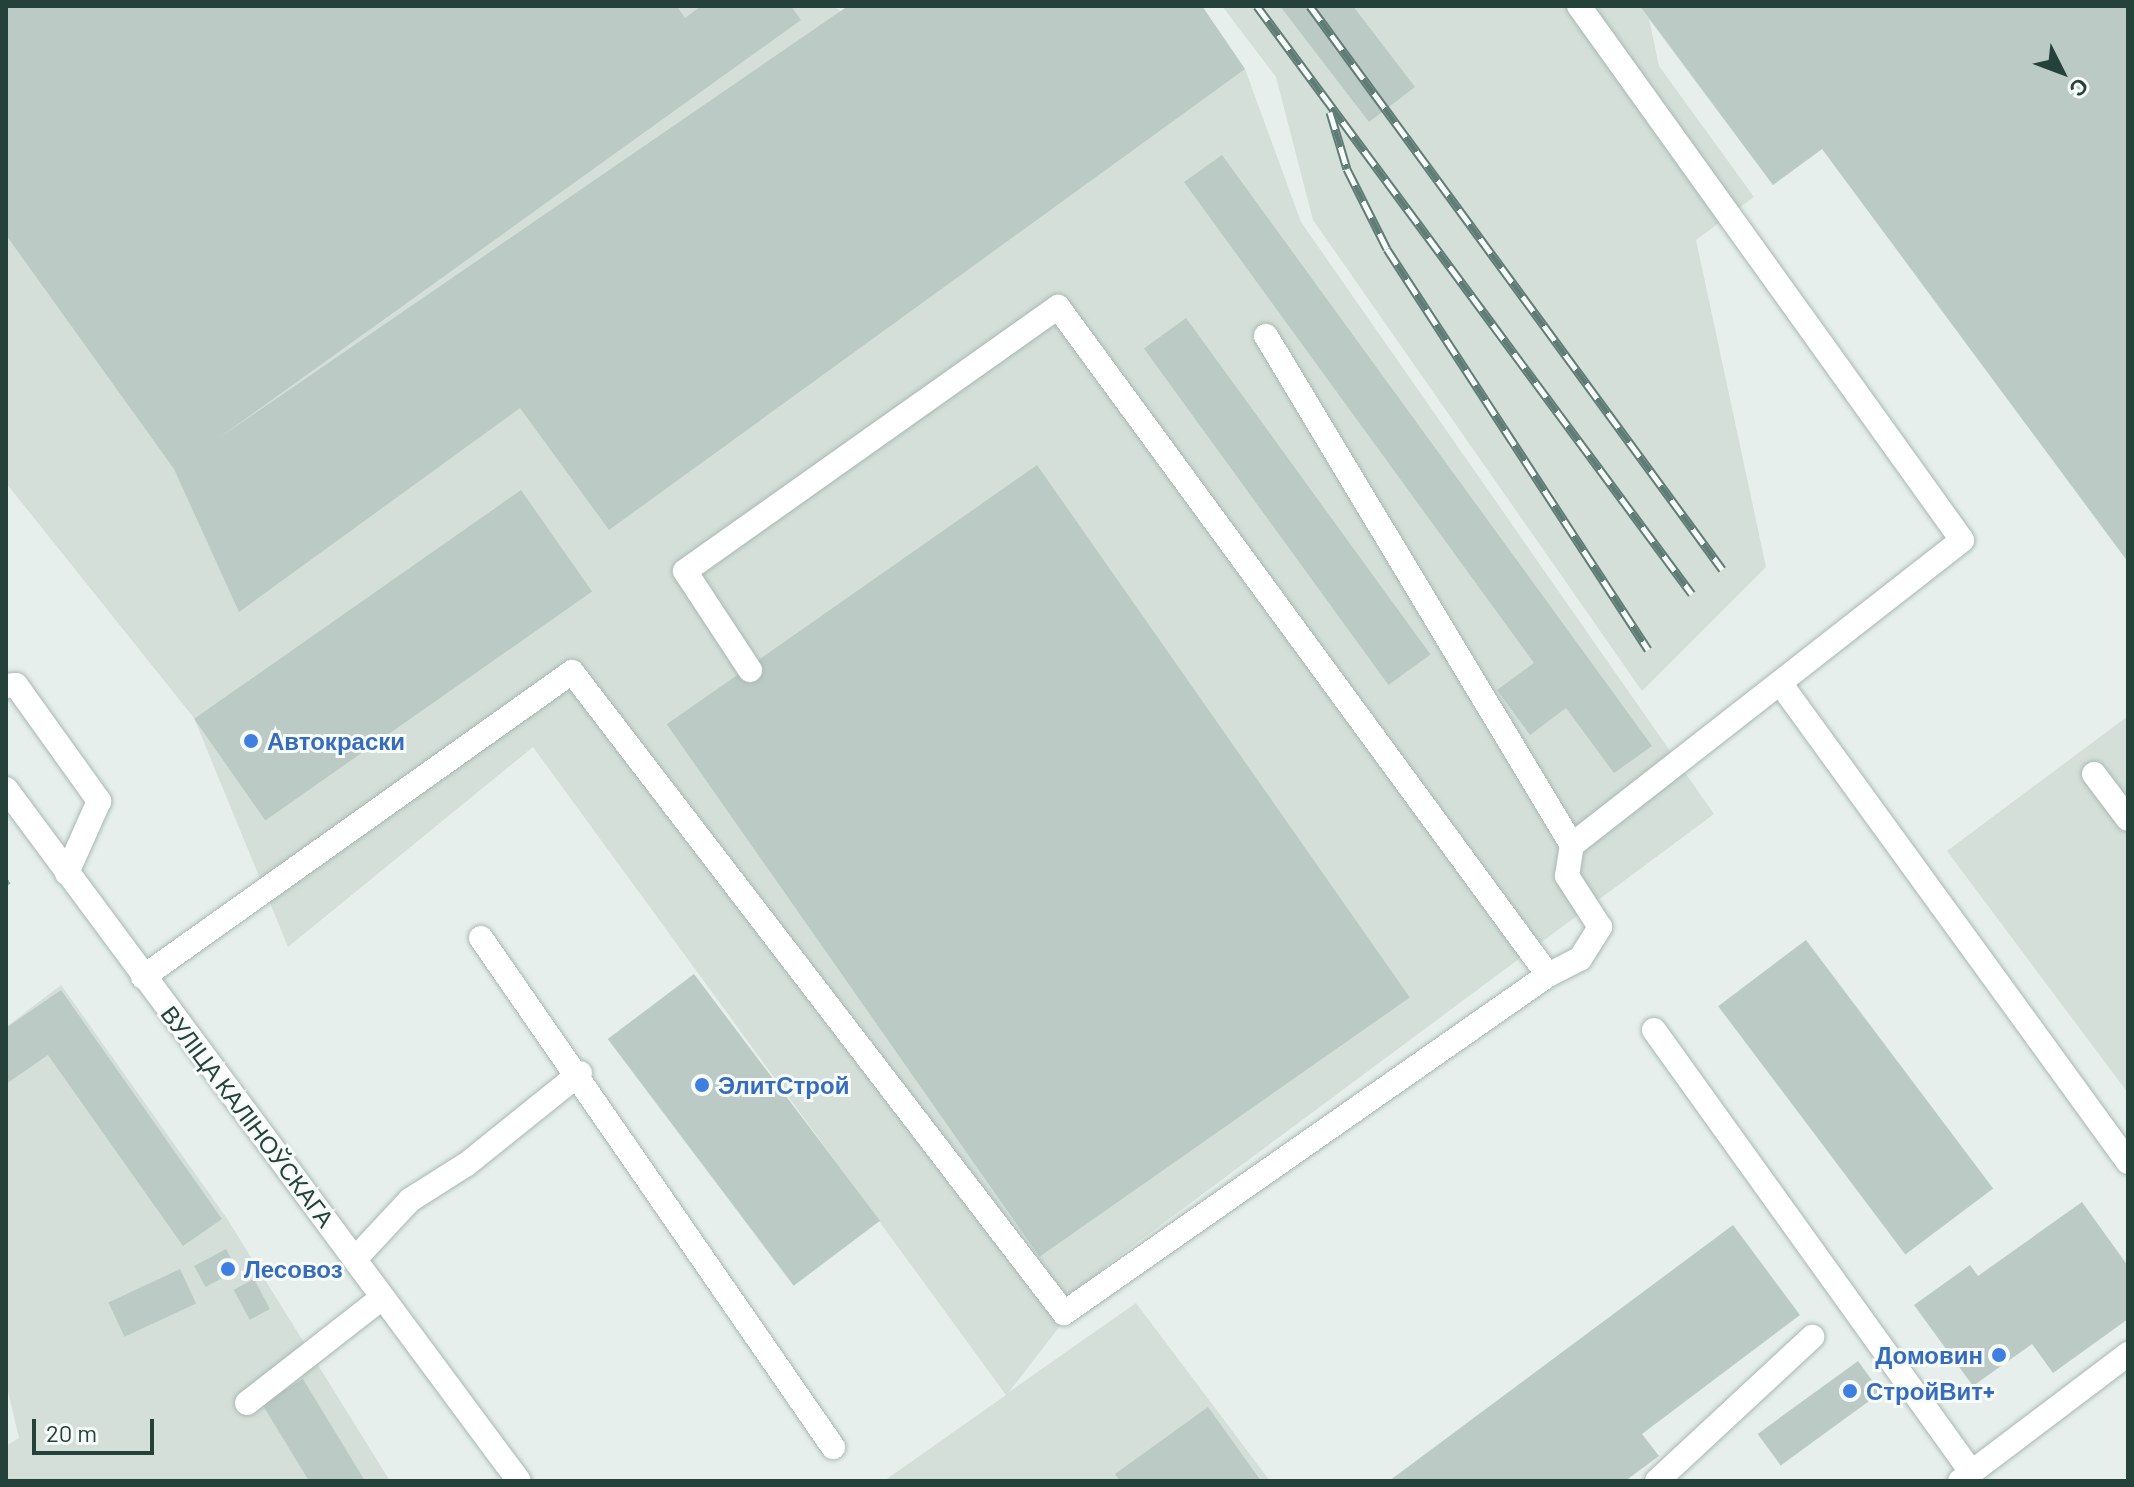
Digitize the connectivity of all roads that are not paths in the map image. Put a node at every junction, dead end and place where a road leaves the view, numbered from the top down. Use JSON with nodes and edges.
{"nodes":[{"id":1,"x":1579,"y":6,"type":"edge"},
{"id":2,"x":1266,"y":336,"type":"dead end"},
{"id":3,"x":750,"y":670,"type":"dead end"},
{"id":4,"x":1780,"y":683,"type":"junction"},
{"id":5,"x":6,"y":686,"type":"edge"},
{"id":6,"x":2094,"y":774,"type":"dead end"},
{"id":7,"x":6,"y":789,"type":"edge"},
{"id":8,"x":2128,"y":819,"type":"edge"},
{"id":9,"x":1572,"y":845,"type":"junction"},
{"id":10,"x":67,"y":873,"type":"junction"},
{"id":11,"x":481,"y":938,"type":"dead end"},
{"id":12,"x":1548,"y":975,"type":"junction"},
{"id":13,"x":143,"y":977,"type":"junction"},
{"id":14,"x":1654,"y":1030,"type":"dead end"},
{"id":15,"x":580,"y":1073,"type":"junction"},
{"id":16,"x":2128,"y":1162,"type":"edge"},
{"id":17,"x":355,"y":1259,"type":"junction"},
{"id":18,"x":383,"y":1297,"type":"junction"},
{"id":19,"x":1812,"y":1337,"type":"dead end"},
{"id":20,"x":2128,"y":1354,"type":"edge"},
{"id":21,"x":247,"y":1403,"type":"dead end"},
{"id":22,"x":833,"y":1447,"type":"dead end"},
{"id":23,"x":1966,"y":1477,"type":"edge"},
{"id":24,"x":519,"y":1481,"type":"edge"},
{"id":25,"x":1657,"y":1481,"type":"edge"}],
"edges":[{"from":1,"to":4,"type":"street"},
{"from":2,"to":9,"type":"street"},
{"from":3,"to":12,"type":"street"},
{"from":4,"to":9,"type":"street"},
{"from":4,"to":16,"type":"street"},
{"from":5,"to":10,"type":"street"},
{"from":6,"to":8,"type":"street"},
{"from":7,"to":10,"type":"street","name":"ВУЛІЦА КАЛІНОЎСКАГА"},
{"from":9,"to":12,"type":"street"},
{"from":10,"to":13,"type":"street","name":"ВУЛІЦА КАЛІНОЎСКАГА"},
{"from":11,"to":15,"type":"street"},
{"from":12,"to":13,"type":"street"},
{"from":13,"to":17,"type":"street","name":"ВУЛІЦА КАЛІНОЎСКАГА"},
{"from":14,"to":23,"type":"street"},
{"from":15,"to":17,"type":"street"},
{"from":15,"to":22,"type":"street"},
{"from":17,"to":18,"type":"street","name":"ВУЛІЦА КАЛІНОЎСКАГА"},
{"from":18,"to":21,"type":"street"},
{"from":18,"to":24,"type":"street","name":"ВУЛІЦА КАЛІНОЎСКАГА"},
{"from":19,"to":25,"type":"street"},
{"from":20,"to":23,"type":"street"}]}
